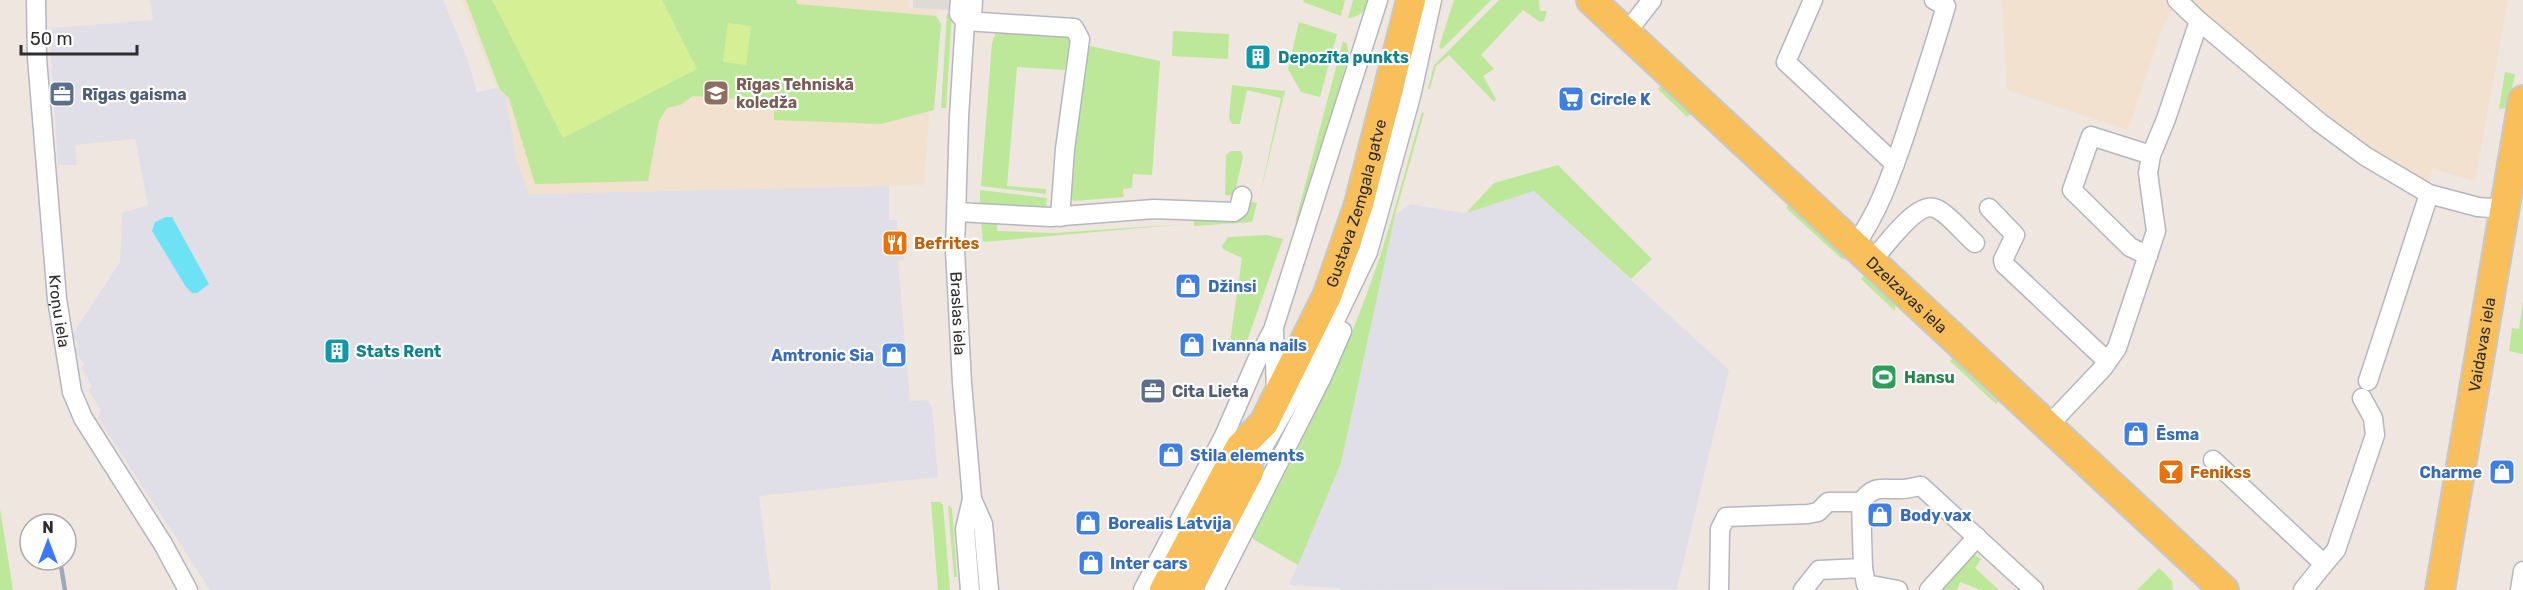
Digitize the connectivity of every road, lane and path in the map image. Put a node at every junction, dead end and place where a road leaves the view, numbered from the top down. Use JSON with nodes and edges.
{"nodes":[{"id":1,"x":36,"y":0,"type":"edge"},
{"id":2,"x":960,"y":0,"type":"edge"},
{"id":3,"x":973,"y":0,"type":"edge"},
{"id":4,"x":1378,"y":0,"type":"edge"},
{"id":5,"x":1411,"y":0,"type":"edge"},
{"id":6,"x":1432,"y":0,"type":"edge"},
{"id":7,"x":1591,"y":0,"type":"edge"},
{"id":8,"x":1652,"y":0,"type":"edge"},
{"id":9,"x":1813,"y":0,"type":"edge"},
{"id":10,"x":1934,"y":0,"type":"edge"},
{"id":11,"x":2178,"y":0,"type":"edge"},
{"id":12,"x":965,"y":21,"type":"junction"},
{"id":13,"x":2199,"y":21,"type":"junction"},
{"id":14,"x":1626,"y":33,"type":"junction"},
{"id":15,"x":2523,"y":100,"type":"edge"},
{"id":16,"x":2151,"y":155,"type":"junction"},
{"id":17,"x":1895,"y":164,"type":"junction"},
{"id":18,"x":2429,"y":194,"type":"junction"},
{"id":19,"x":1242,"y":196,"type":"dead end"},
{"id":20,"x":1989,"y":208,"type":"dead end"},
{"id":21,"x":2504,"y":209,"type":"junction"},
{"id":22,"x":957,"y":212,"type":"junction"},
{"id":23,"x":1060,"y":217,"type":"junction"},
{"id":24,"x":1975,"y":243,"type":"dead end"},
{"id":25,"x":1368,"y":252,"type":"junction"},
{"id":26,"x":1863,"y":253,"type":"junction"},
{"id":27,"x":2148,"y":256,"type":"junction"},
{"id":28,"x":1274,"y":330,"type":"junction"},
{"id":29,"x":2107,"y":361,"type":"junction"},
{"id":30,"x":1276,"y":398,"type":"junction"},
{"id":31,"x":1264,"y":423,"type":"junction"},
{"id":32,"x":2048,"y":426,"type":"junction"},
{"id":33,"x":1258,"y":456,"type":"junction"},
{"id":34,"x":2213,"y":460,"type":"dead end"},
{"id":35,"x":972,"y":499,"type":"junction"},
{"id":36,"x":1861,"y":502,"type":"junction"},
{"id":37,"x":1977,"y":537,"type":"junction"},
{"id":38,"x":2324,"y":564,"type":"junction"},
{"id":39,"x":2523,"y":571,"type":"edge"},
{"id":40,"x":1865,"y":581,"type":"edge"},
{"id":41,"x":188,"y":590,"type":"edge"},
{"id":42,"x":970,"y":590,"type":"edge"},
{"id":43,"x":989,"y":590,"type":"edge"},
{"id":44,"x":1143,"y":590,"type":"edge"},
{"id":45,"x":1164,"y":590,"type":"edge"},
{"id":46,"x":1187,"y":590,"type":"edge"},
{"id":47,"x":1214,"y":590,"type":"edge"},
{"id":48,"x":1719,"y":590,"type":"edge"},
{"id":49,"x":1803,"y":590,"type":"edge"},
{"id":50,"x":1898,"y":590,"type":"edge"},
{"id":51,"x":1929,"y":590,"type":"edge"},
{"id":52,"x":2034,"y":590,"type":"edge"},
{"id":53,"x":2224,"y":590,"type":"edge"},
{"id":54,"x":2303,"y":590,"type":"edge"},
{"id":55,"x":2440,"y":590,"type":"edge"},
{"id":56,"x":2520,"y":590,"type":"edge"}],
"edges":[{"from":1,"to":41,"type":"street","name":"Kroņu iela"},
{"from":2,"to":12,"type":"street","name":"Braslas iela"},
{"from":3,"to":12,"type":"street","name":"Braslas iela"},
{"from":4,"to":28,"type":"street","name":"Gustava Zemgala gatve"},
{"from":5,"to":30,"type":"main road","name":"Gustava Zemgala gatve"},
{"from":6,"to":25,"type":"street","name":"Gustava Zemgala gatve"},
{"from":7,"to":14,"type":"main road","name":"Dzelzavas iela"},
{"from":8,"to":14,"type":"street"},
{"from":9,"to":17,"type":"street"},
{"from":10,"to":17,"type":"street"},
{"from":11,"to":13,"type":"street"},
{"from":12,"to":22,"type":"street","name":"Braslas iela"},
{"from":12,"to":23,"type":"street"},
{"from":13,"to":16,"type":"street"},
{"from":13,"to":18,"type":"street"},
{"from":14,"to":26,"type":"main road","name":"Dzelzavas iela"},
{"from":15,"to":21,"type":"main road","name":"Vaidavas iela"},
{"from":16,"to":27,"type":"street"},
{"from":16,"to":27,"type":"street"},
{"from":17,"to":26,"type":"street"},
{"from":18,"to":21,"type":"street"},
{"from":18,"to":38,"type":"street"},
{"from":19,"to":23,"type":"street"},
{"from":20,"to":29,"type":"street"},
{"from":21,"to":55,"type":"main road","name":"Vaidavas iela"},
{"from":22,"to":23,"type":"street"},
{"from":22,"to":35,"type":"street","name":"Braslas iela"},
{"from":24,"to":26,"type":"street"},
{"from":25,"to":33,"type":"street","name":"Gustava Zemgala gatve"},
{"from":25,"to":47,"type":"street","name":"Gustava Zemgala gatve"},
{"from":26,"to":32,"type":"main road","name":"Dzelzavas iela"},
{"from":27,"to":29,"type":"street"},
{"from":28,"to":30,"type":"street","name":"Gustava Zemgala gatve"},
{"from":28,"to":44,"type":"street","name":"Gustava Zemgala gatve"},
{"from":29,"to":32,"type":"street"},
{"from":30,"to":31,"type":"main road","name":"Gustava Zemgala gatve"},
{"from":31,"to":33,"type":"main road","name":"Gustava Zemgala gatve"},
{"from":31,"to":45,"type":"main road","name":"Gustava Zemgala gatve"},
{"from":32,"to":53,"type":"main road","name":"Dzelzavas iela"},
{"from":33,"to":46,"type":"main road","name":"Gustava Zemgala gatve"},
{"from":34,"to":38,"type":"street"},
{"from":35,"to":42,"type":"street","name":"Braslas iela"},
{"from":35,"to":43,"type":"street","name":"Braslas iela"},
{"from":36,"to":37,"type":"street"},
{"from":36,"to":40,"type":"street"},
{"from":36,"to":48,"type":"street"},
{"from":37,"to":51,"type":"street"},
{"from":37,"to":52,"type":"street"},
{"from":38,"to":54,"type":"street"},
{"from":39,"to":56,"type":"street"},
{"from":40,"to":49,"type":"street"},
{"from":40,"to":50,"type":"street"}]}
